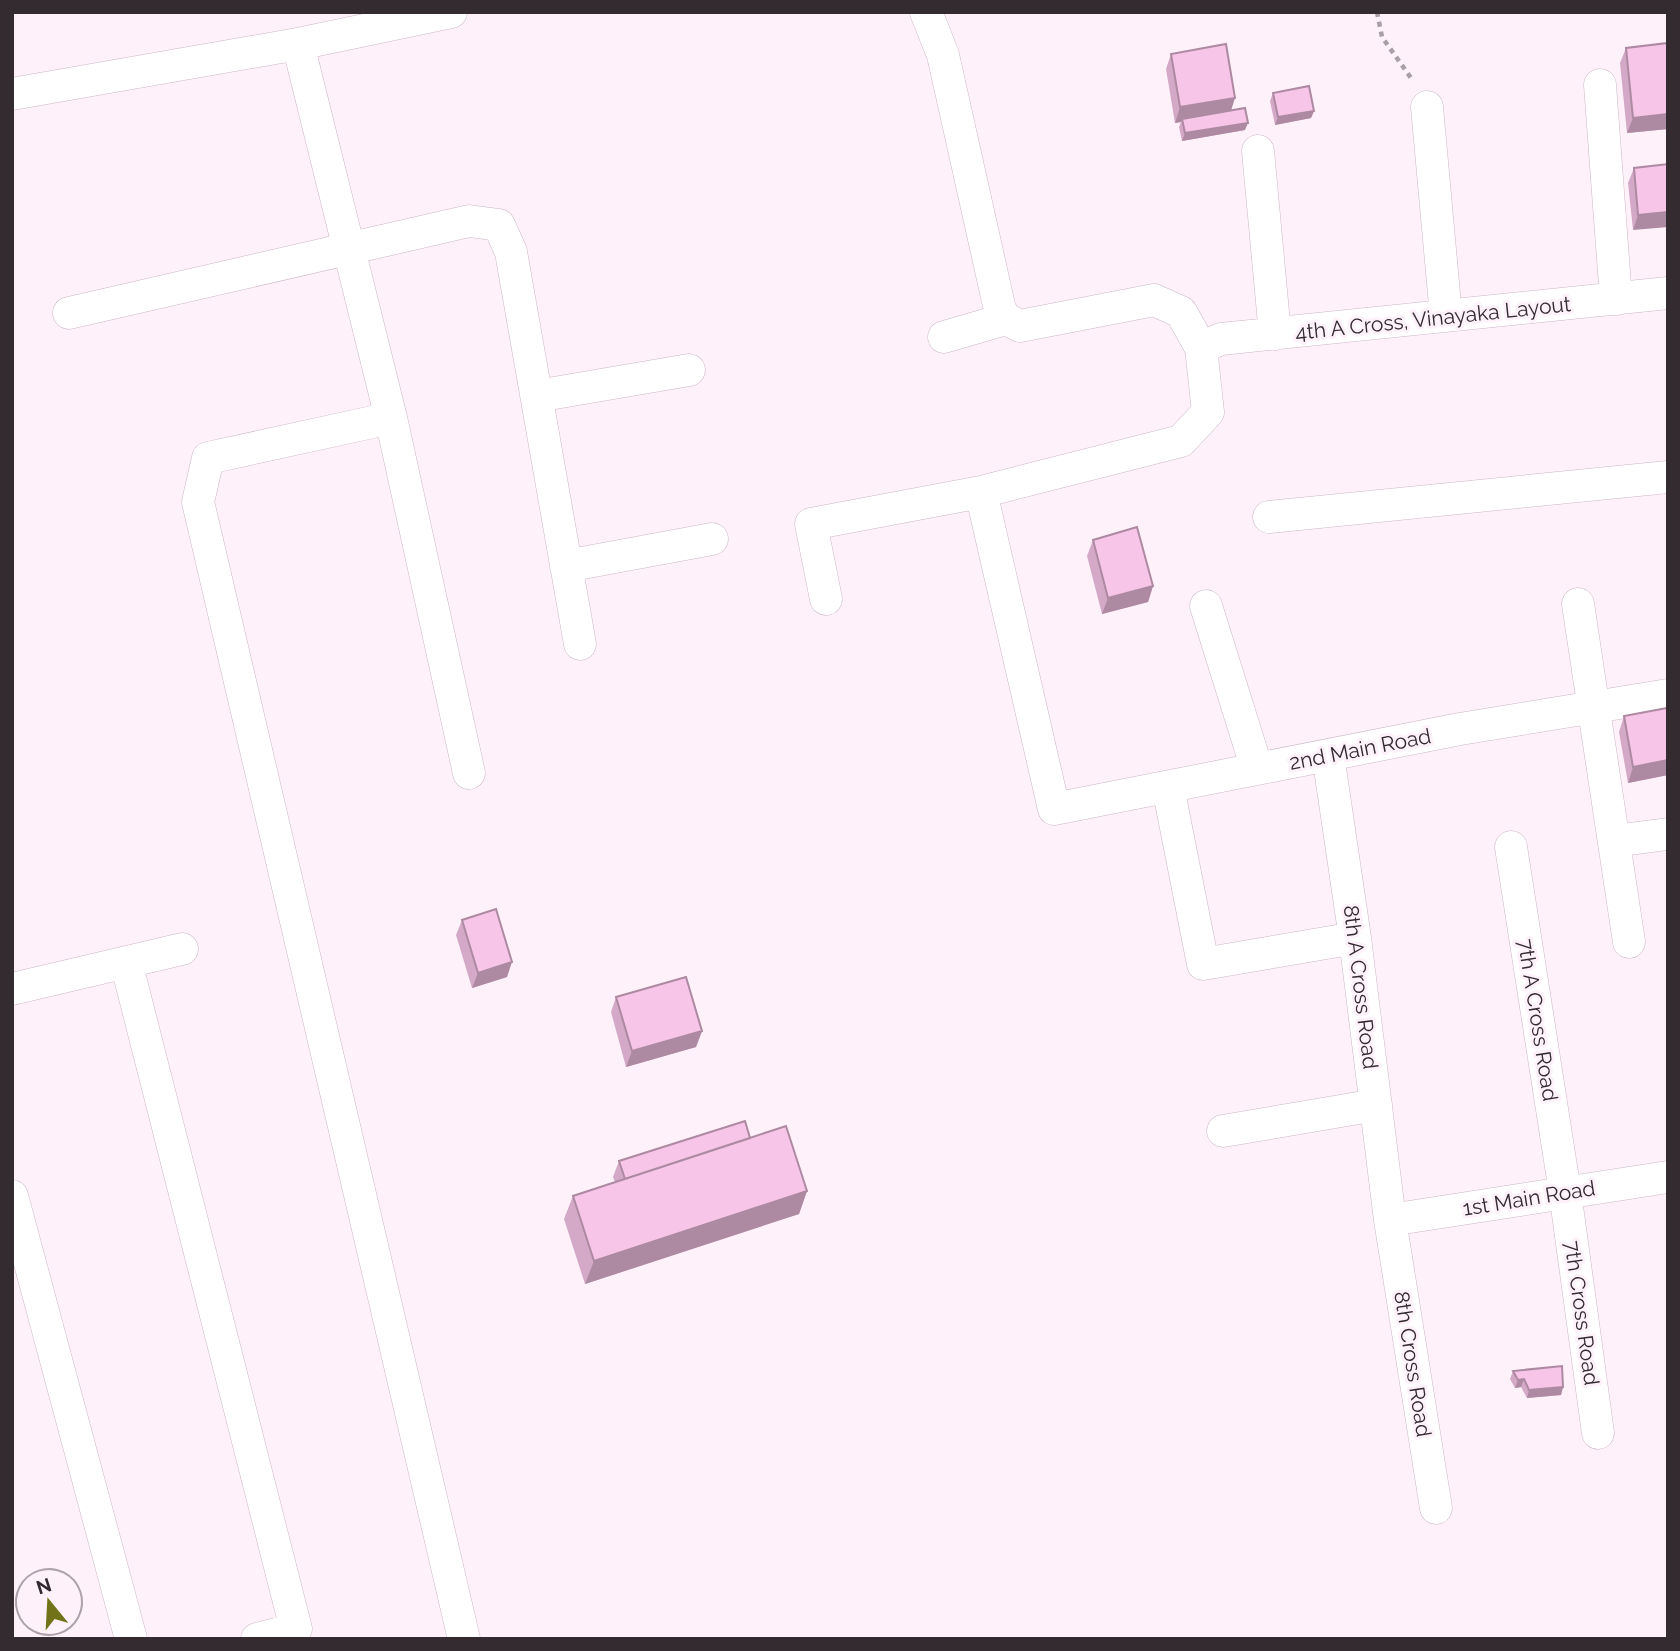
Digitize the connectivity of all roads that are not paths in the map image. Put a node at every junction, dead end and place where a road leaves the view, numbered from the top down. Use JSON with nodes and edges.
{"nodes":[{"id":1,"x":452,"y":12,"type":"edge"},
{"id":2,"x":926,"y":12,"type":"edge"},
{"id":3,"x":298,"y":44,"type":"junction"},
{"id":4,"x":1600,"y":85,"type":"dead end"},
{"id":5,"x":14,"y":90,"type":"edge"},
{"id":6,"x":1427,"y":107,"type":"road end"},
{"id":7,"x":1258,"y":151,"type":"dead end"},
{"id":8,"x":349,"y":248,"type":"junction"},
{"id":9,"x":1668,"y":293,"type":"edge"},
{"id":10,"x":1616,"y":299,"type":"junction"},
{"id":11,"x":69,"y":313,"type":"dead end"},
{"id":12,"x":1446,"y":316,"type":"junction"},
{"id":13,"x":1006,"y":319,"type":"junction"},
{"id":14,"x":1275,"y":334,"type":"junction"},
{"id":15,"x":944,"y":337,"type":"dead end"},
{"id":16,"x":1201,"y":348,"type":"junction"},
{"id":17,"x":689,"y":369,"type":"dead end"},
{"id":18,"x":537,"y":396,"type":"junction"},
{"id":19,"x":391,"y":418,"type":"junction"},
{"id":20,"x":1668,"y":477,"type":"edge"},
{"id":21,"x":981,"y":492,"type":"junction"},
{"id":22,"x":1269,"y":517,"type":"dead end"},
{"id":23,"x":712,"y":539,"type":"dead end"},
{"id":24,"x":566,"y":566,"type":"junction"},
{"id":25,"x":826,"y":599,"type":"dead end"},
{"id":26,"x":1578,"y":604,"type":"dead end"},
{"id":27,"x":1206,"y":606,"type":"dead end"},
{"id":28,"x":580,"y":644,"type":"dead end"},
{"id":29,"x":1668,"y":695,"type":"edge"},
{"id":30,"x":1593,"y":707,"type":"junction"},
{"id":31,"x":1328,"y":755,"type":"junction"},
{"id":32,"x":1257,"y":769,"type":"junction"},
{"id":33,"x":469,"y":773,"type":"dead end"},
{"id":34,"x":1168,"y":787,"type":"junction"},
{"id":35,"x":1668,"y":834,"type":"edge"},
{"id":36,"x":1614,"y":841,"type":"junction"},
{"id":37,"x":1511,"y":847,"type":"dead end"},
{"id":38,"x":1355,"y":939,"type":"junction"},
{"id":39,"x":1629,"y":942,"type":"dead end"},
{"id":40,"x":183,"y":949,"type":"dead end"},
{"id":41,"x":126,"y":962,"type":"junction"},
{"id":42,"x":12,"y":989,"type":"edge"},
{"id":43,"x":1376,"y":1105,"type":"junction"},
{"id":44,"x":1223,"y":1131,"type":"dead end"},
{"id":45,"x":1668,"y":1177,"type":"edge"},
{"id":46,"x":1565,"y":1192,"type":"junction"},
{"id":47,"x":12,"y":1196,"type":"edge"},
{"id":48,"x":1390,"y":1220,"type":"junction"},
{"id":49,"x":1598,"y":1433,"type":"dead end"},
{"id":50,"x":1436,"y":1508,"type":"dead end"},
{"id":51,"x":131,"y":1639,"type":"edge"},
{"id":52,"x":257,"y":1639,"type":"edge"},
{"id":53,"x":464,"y":1639,"type":"edge"}],
"edges":[{"from":1,"to":3,"type":"street"},
{"from":2,"to":13,"type":"street"},
{"from":3,"to":5,"type":"street"},
{"from":3,"to":8,"type":"street"},
{"from":4,"to":10,"type":"street"},
{"from":6,"to":12,"type":"street"},
{"from":7,"to":14,"type":"street"},
{"from":8,"to":11,"type":"street"},
{"from":8,"to":18,"type":"street"},
{"from":8,"to":19,"type":"street"},
{"from":9,"to":10,"type":"street","name":"4th A Cross, Vinayaka Layout"},
{"from":10,"to":12,"type":"street","name":"4th A Cross, Vinayaka Layout"},
{"from":12,"to":14,"type":"street","name":"4th A Cross, Vinayaka Layout"},
{"from":13,"to":15,"type":"street"},
{"from":13,"to":16,"type":"street"},
{"from":14,"to":16,"type":"street","name":"4th A Cross, Vinayaka Layout"},
{"from":16,"to":21,"type":"street"},
{"from":17,"to":18,"type":"street"},
{"from":18,"to":24,"type":"street"},
{"from":19,"to":33,"type":"street"},
{"from":19,"to":53,"type":"street"},
{"from":20,"to":22,"type":"street"},
{"from":21,"to":25,"type":"street"},
{"from":21,"to":34,"type":"street","name":"2nd Main Road"},
{"from":23,"to":24,"type":"street"},
{"from":24,"to":28,"type":"street"},
{"from":26,"to":30,"type":"street"},
{"from":27,"to":32,"type":"street"},
{"from":29,"to":30,"type":"street","name":"2nd Main Road"},
{"from":30,"to":31,"type":"street","name":"2nd Main Road"},
{"from":30,"to":36,"type":"street"},
{"from":31,"to":32,"type":"street","name":"2nd Main Road"},
{"from":31,"to":38,"type":"street","name":"8th A Cross Road"},
{"from":32,"to":34,"type":"street","name":"2nd Main Road"},
{"from":34,"to":38,"type":"street"},
{"from":35,"to":36,"type":"street"},
{"from":36,"to":39,"type":"street"},
{"from":37,"to":46,"type":"street","name":"7th A Cross Road"},
{"from":38,"to":43,"type":"street","name":"8th A Cross Road"},
{"from":40,"to":41,"type":"street"},
{"from":41,"to":42,"type":"street"},
{"from":41,"to":52,"type":"street"},
{"from":43,"to":44,"type":"street"},
{"from":43,"to":48,"type":"street","name":"8th A Cross Road"},
{"from":45,"to":46,"type":"street","name":"1st Main Road"},
{"from":46,"to":48,"type":"street","name":"1st Main Road"},
{"from":46,"to":49,"type":"street","name":"7th Cross Road"},
{"from":47,"to":51,"type":"street"},
{"from":48,"to":50,"type":"street","name":"8th Cross Road"}]}
